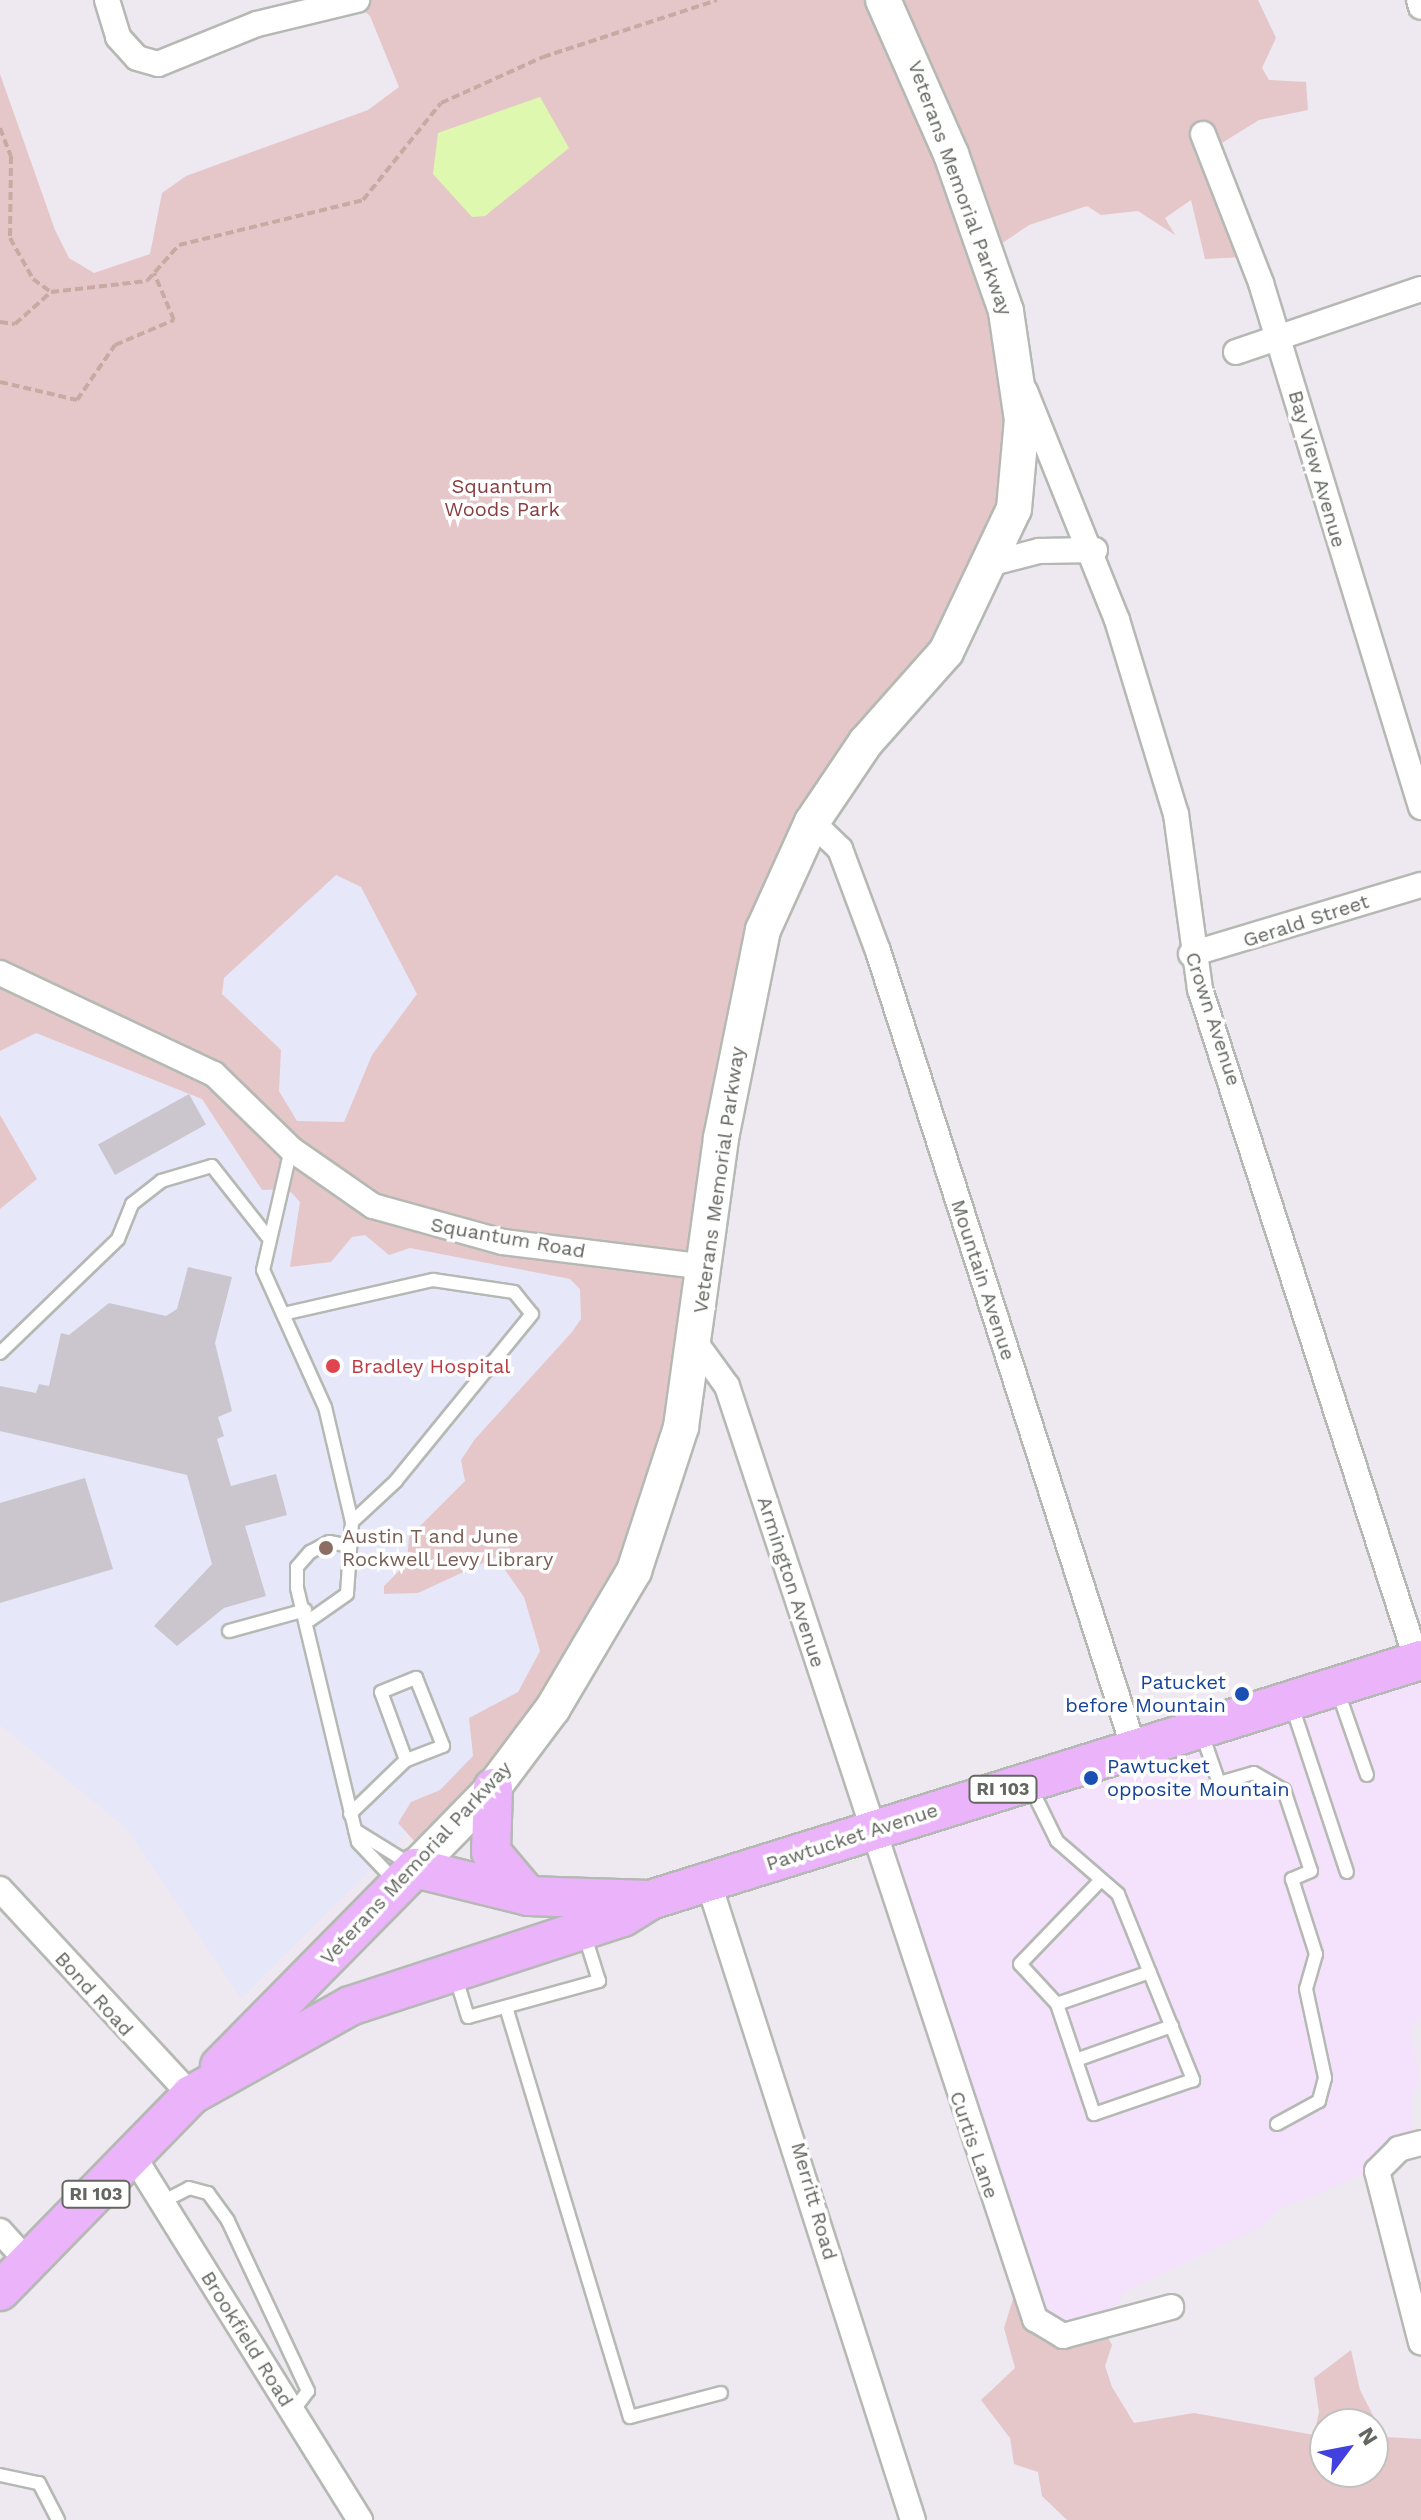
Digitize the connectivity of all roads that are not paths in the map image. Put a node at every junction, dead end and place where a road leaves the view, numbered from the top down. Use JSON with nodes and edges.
{"nodes":[{"id":1,"x":107,"y":0,"type":"edge"},
{"id":2,"x":357,"y":0,"type":"edge"},
{"id":3,"x":883,"y":0,"type":"edge"},
{"id":4,"x":1419,"y":0,"type":"edge"},
{"id":5,"x":1421,"y":7,"type":"edge"},
{"id":6,"x":1203,"y":134,"type":"dead end"},
{"id":7,"x":1421,"y":289,"type":"edge"},
{"id":8,"x":1279,"y":338,"type":"junction"},
{"id":9,"x":1236,"y":352,"type":"dead end"},
{"id":10,"x":1020,"y":379,"type":"junction"},
{"id":11,"x":1095,"y":550,"type":"junction"},
{"id":12,"x":989,"y":564,"type":"junction"},
{"id":13,"x":1421,"y":807,"type":"edge"},
{"id":14,"x":812,"y":822,"type":"junction"},
{"id":15,"x":1421,"y":885,"type":"edge"},
{"id":16,"x":1191,"y":954,"type":"junction"},
{"id":17,"x":0,"y":973,"type":"edge"},
{"id":18,"x":291,"y":1149,"type":"junction"},
{"id":19,"x":267,"y":1236,"type":"junction"},
{"id":20,"x":706,"y":1267,"type":"junction"},
{"id":21,"x":283,"y":1314,"type":"junction"},
{"id":22,"x":695,"y":1342,"type":"junction"},
{"id":23,"x":0,"y":1353,"type":"edge"},
{"id":24,"x":352,"y":1522,"type":"junction"},
{"id":25,"x":345,"y":1545,"type":"junction"},
{"id":26,"x":307,"y":1615,"type":"junction"},
{"id":27,"x":229,"y":1631,"type":"dead end"},
{"id":28,"x":1419,"y":1660,"type":"edge"},
{"id":29,"x":1336,"y":1686,"type":"junction"},
{"id":30,"x":1290,"y":1700,"type":"junction"},
{"id":31,"x":1200,"y":1728,"type":"junction"},
{"id":32,"x":1134,"y":1749,"type":"junction"},
{"id":33,"x":406,"y":1760,"type":"junction"},
{"id":34,"x":1367,"y":1775,"type":"dead end"},
{"id":35,"x":1028,"y":1781,"type":"junction"},
{"id":36,"x":493,"y":1788,"type":"junction"},
{"id":37,"x":350,"y":1814,"type":"junction"},
{"id":38,"x":355,"y":1830,"type":"junction"},
{"id":39,"x":872,"y":1831,"type":"junction"},
{"id":40,"x":1347,"y":1872,"type":"dead end"},
{"id":41,"x":407,"y":1876,"type":"junction"},
{"id":42,"x":1098,"y":1883,"type":"junction"},
{"id":43,"x":709,"y":1884,"type":"junction"},
{"id":44,"x":0,"y":1889,"type":"edge"},
{"id":45,"x":528,"y":1896,"type":"junction"},
{"id":46,"x":636,"y":1908,"type":"junction"},
{"id":47,"x":584,"y":1930,"type":"junction"},
{"id":48,"x":453,"y":1971,"type":"junction"},
{"id":49,"x":1150,"y":1972,"type":"junction"},
{"id":50,"x":1057,"y":2004,"type":"junction"},
{"id":51,"x":506,"y":2007,"type":"junction"},
{"id":52,"x":1172,"y":2026,"type":"junction"},
{"id":53,"x":1076,"y":2060,"type":"junction"},
{"id":54,"x":191,"y":2095,"type":"junction"},
{"id":55,"x":1277,"y":2124,"type":"dead end"},
{"id":56,"x":1421,"y":2143,"type":"edge"},
{"id":57,"x":134,"y":2157,"type":"junction"},
{"id":58,"x":162,"y":2202,"type":"junction"},
{"id":59,"x":0,"y":2231,"type":"edge"},
{"id":60,"x":28,"y":2262,"type":"junction"},
{"id":61,"x":0,"y":2291,"type":"edge"},
{"id":62,"x":1171,"y":2307,"type":"dead end"},
{"id":63,"x":1421,"y":2342,"type":"edge"},
{"id":64,"x":721,"y":2393,"type":"dead end"},
{"id":65,"x":292,"y":2412,"type":"junction"},
{"id":66,"x":0,"y":2475,"type":"edge"},
{"id":67,"x":58,"y":2520,"type":"edge"},
{"id":68,"x":360,"y":2520,"type":"edge"},
{"id":69,"x":913,"y":2520,"type":"edge"}],
"edges":[{"from":1,"to":2,"type":"street"},
{"from":3,"to":10,"type":"main road","name":"Veterans Memorial Parkway"},
{"from":4,"to":5,"type":"street"},
{"from":6,"to":8,"type":"street","name":"Bay View Avenue"},
{"from":7,"to":8,"type":"street"},
{"from":8,"to":9,"type":"street"},
{"from":8,"to":13,"type":"street","name":"Bay View Avenue"},
{"from":10,"to":11,"type":"street","name":"Crown Avenue"},
{"from":10,"to":12,"type":"main road","name":"Veterans Memorial Parkway"},
{"from":11,"to":12,"type":"street"},
{"from":11,"to":16,"type":"street","name":"Crown Avenue"},
{"from":12,"to":14,"type":"main road","name":"Veterans Memorial Parkway"},
{"from":14,"to":20,"type":"main road","name":"Veterans Memorial Parkway"},
{"from":14,"to":32,"type":"street","name":"Mountain Avenue"},
{"from":15,"to":16,"type":"street","name":"Gerald Street"},
{"from":16,"to":28,"type":"street","name":"Crown Avenue"},
{"from":17,"to":18,"type":"street","name":"Squantum Road"},
{"from":18,"to":19,"type":"lane"},
{"from":18,"to":20,"type":"street","name":"Squantum Road"},
{"from":19,"to":21,"type":"lane"},
{"from":19,"to":23,"type":"lane"},
{"from":20,"to":22,"type":"main road","name":"Veterans Memorial Parkway"},
{"from":21,"to":24,"type":"lane"},
{"from":21,"to":24,"type":"lane"},
{"from":22,"to":36,"type":"main road","name":"Veterans Memorial Parkway"},
{"from":22,"to":39,"type":"street","name":"Armington Avenue"},
{"from":24,"to":25,"type":"lane"},
{"from":25,"to":26,"type":"lane"},
{"from":25,"to":26,"type":"lane"},
{"from":26,"to":27,"type":"lane"},
{"from":26,"to":37,"type":"lane"},
{"from":28,"to":29,"type":"main road","name":"Pawtucket Avenue","number":"RI 103"},
{"from":29,"to":30,"type":"main road","name":"Pawtucket Avenue","number":"RI 103"},
{"from":29,"to":34,"type":"lane"},
{"from":30,"to":31,"type":"main road","name":"Pawtucket Avenue","number":"RI 103"},
{"from":30,"to":40,"type":"lane"},
{"from":31,"to":32,"type":"main road","name":"Pawtucket Avenue","number":"RI 103"},
{"from":31,"to":55,"type":"lane"},
{"from":32,"to":35,"type":"main road","name":"Pawtucket Avenue","number":"RI 103"},
{"from":33,"to":33,"type":"lane"},
{"from":33,"to":37,"type":"lane"},
{"from":35,"to":39,"type":"main road","name":"Pawtucket Avenue","number":"RI 103"},
{"from":35,"to":42,"type":"lane"},
{"from":36,"to":41,"type":"main road","name":"Veterans Memorial Parkway"},
{"from":36,"to":45,"type":"main road"},
{"from":37,"to":38,"type":"lane"},
{"from":38,"to":41,"type":"lane"},
{"from":38,"to":41,"type":"lane"},
{"from":39,"to":43,"type":"main road","name":"Pawtucket Avenue","number":"RI 103"},
{"from":39,"to":62,"type":"street","name":"Curtis Lane"},
{"from":41,"to":45,"type":"main road","name":"Pawtucket Avenue","number":"RI 103"},
{"from":41,"to":46,"type":"main road","name":"Pawtucket Avenue"},
{"from":41,"to":54,"type":"main road","name":"Veterans Memorial Parkway","number":"RI 103"},
{"from":42,"to":49,"type":"lane"},
{"from":42,"to":50,"type":"lane"},
{"from":43,"to":46,"type":"main road","name":"Pawtucket Avenue","number":"RI 103"},
{"from":43,"to":69,"type":"street","name":"Merritt Road"},
{"from":44,"to":54,"type":"street","name":"Bond Road"},
{"from":45,"to":46,"type":"main road","name":"Pawtucket Avenue","number":"RI 103"},
{"from":46,"to":47,"type":"main road","name":"Pawtucket Avenue","number":"RI 103"},
{"from":47,"to":48,"type":"main road","name":"Pawtucket Avenue","number":"RI 103"},
{"from":47,"to":51,"type":"lane"},
{"from":48,"to":51,"type":"lane"},
{"from":48,"to":54,"type":"main road","name":"Pawtucket Avenue","number":"RI 103"},
{"from":49,"to":50,"type":"lane"},
{"from":49,"to":52,"type":"lane"},
{"from":50,"to":53,"type":"lane"},
{"from":51,"to":64,"type":"lane"},
{"from":52,"to":53,"type":"lane"},
{"from":52,"to":53,"type":"lane"},
{"from":54,"to":57,"type":"main road","name":"Pawtucket Avenue","number":"RI 103"},
{"from":56,"to":63,"type":"street"},
{"from":57,"to":58,"type":"street","name":"Brookfield Road"},
{"from":57,"to":60,"type":"main road","name":"Pawtucket Avenue","number":"RI 103"},
{"from":58,"to":65,"type":"street","name":"Brookfield Road"},
{"from":58,"to":65,"type":"lane"},
{"from":59,"to":60,"type":"street"},
{"from":60,"to":61,"type":"main road","name":"Pawtucket Avenue","number":"RI 103"},
{"from":65,"to":68,"type":"street","name":"Brookfield Road"},
{"from":66,"to":67,"type":"lane"}]}
